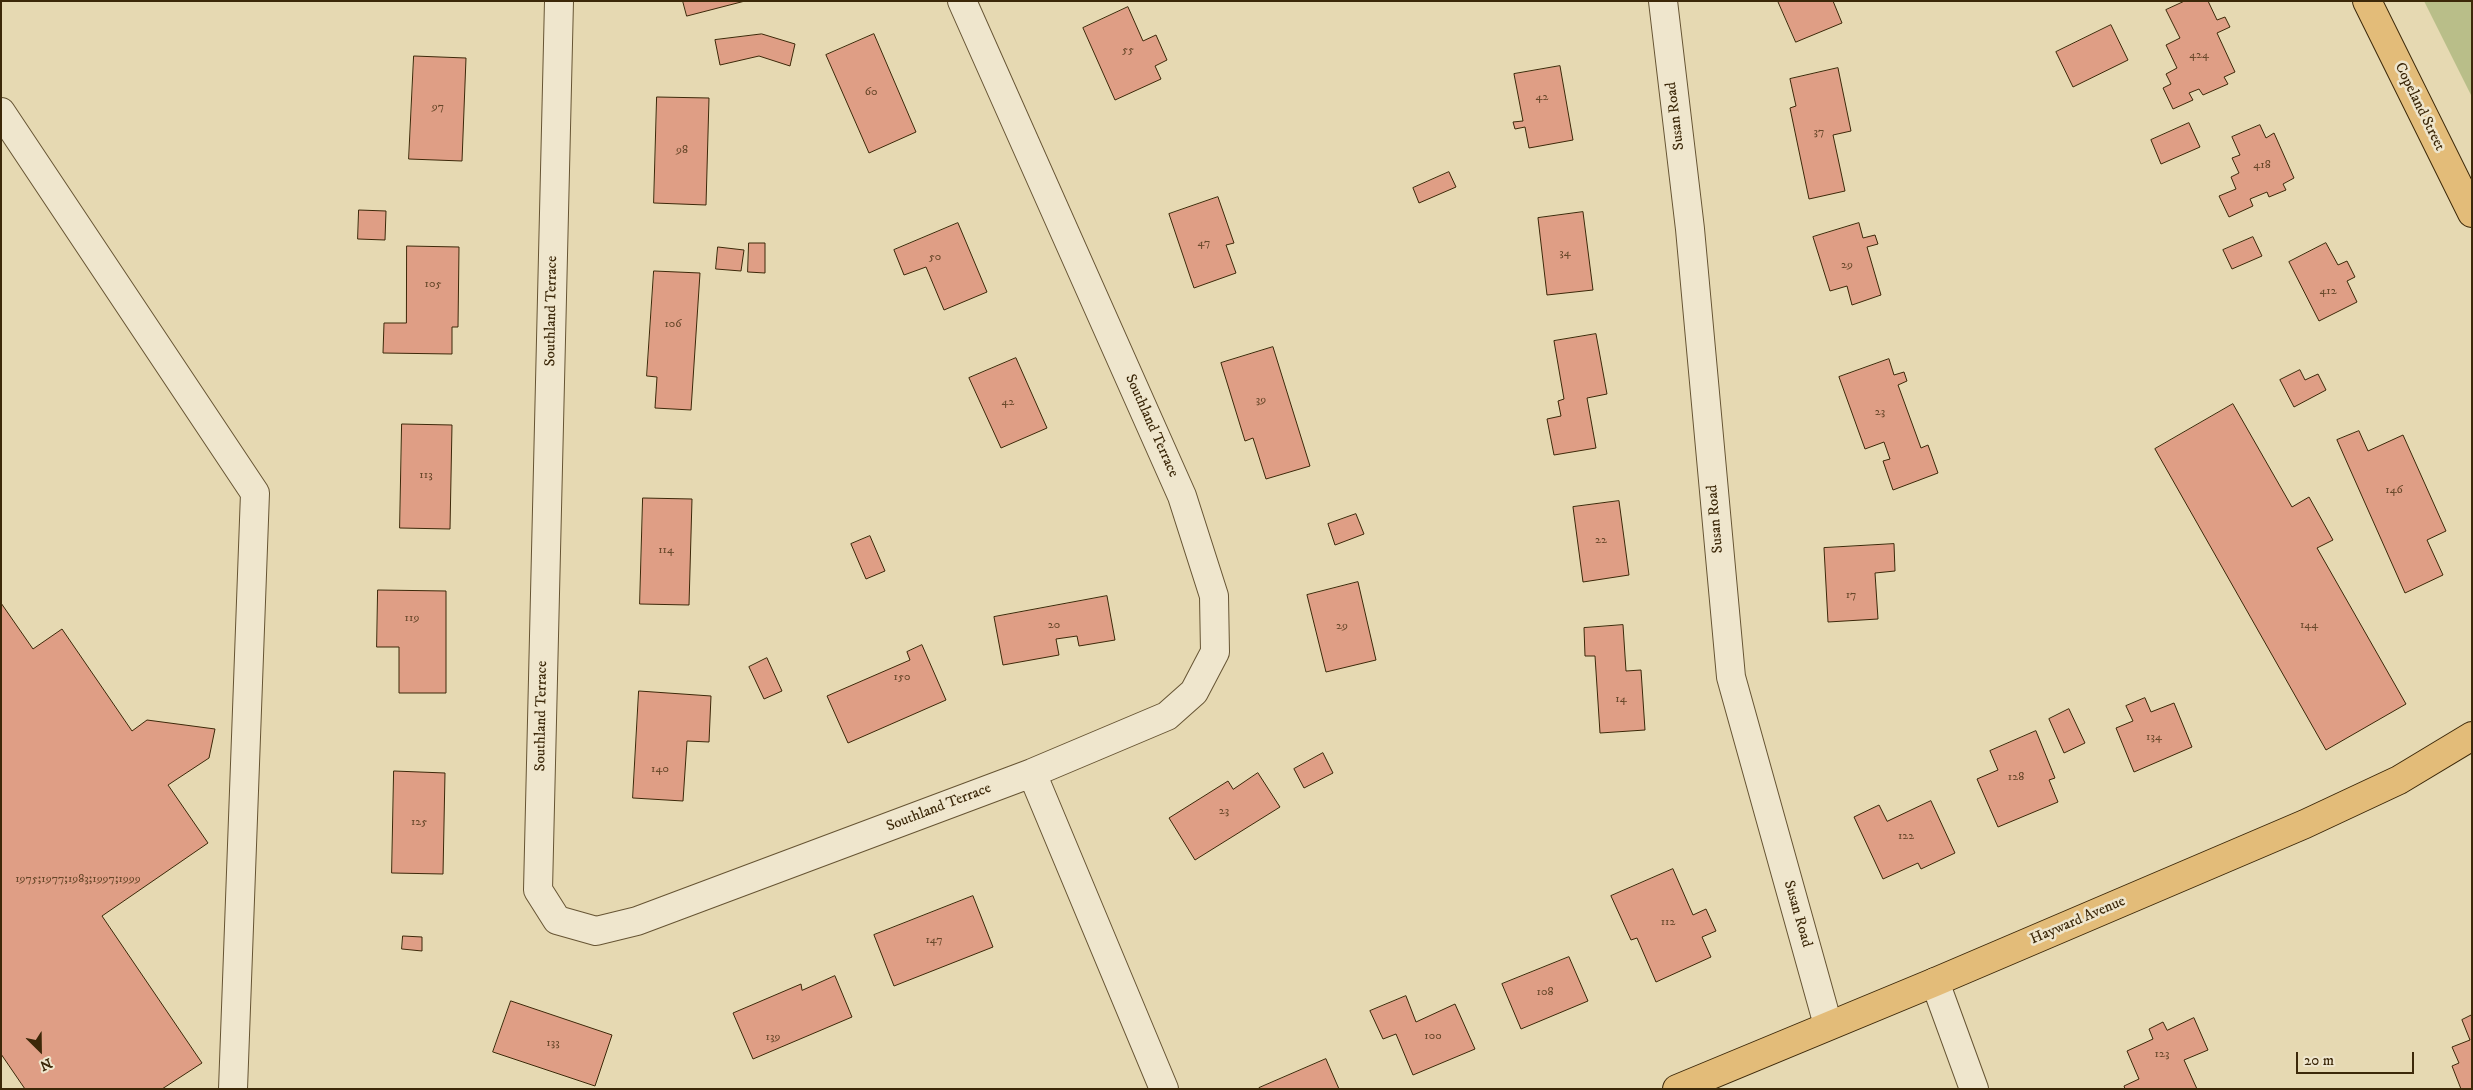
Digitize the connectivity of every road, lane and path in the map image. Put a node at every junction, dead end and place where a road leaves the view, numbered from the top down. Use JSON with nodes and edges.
{"nodes":[{"id":1,"x":559,"y":1,"type":"edge"},
{"id":2,"x":962,"y":1,"type":"edge"},
{"id":3,"x":1663,"y":1,"type":"edge"},
{"id":4,"x":2367,"y":1,"type":"edge"},
{"id":5,"x":1,"y":112,"type":"edge"},
{"id":6,"x":2472,"y":212,"type":"edge"},
{"id":7,"x":2472,"y":736,"type":"edge"},
{"id":8,"x":1032,"y":773,"type":"junction"},
{"id":9,"x":1935,"y":982,"type":"junction"},
{"id":10,"x":1828,"y":1025,"type":"junction"},
{"id":11,"x":233,"y":1089,"type":"edge"},
{"id":12,"x":1164,"y":1089,"type":"edge"},
{"id":13,"x":1677,"y":1089,"type":"edge"},
{"id":14,"x":1974,"y":1089,"type":"edge"}],
"edges":[{"from":1,"to":8,"type":"street","name":"Southland Terrace"},
{"from":2,"to":8,"type":"street","name":"Southland Terrace"},
{"from":3,"to":10,"type":"street","name":"Susan Road"},
{"from":4,"to":6,"type":"main road","name":"Copeland Street"},
{"from":5,"to":11,"type":"street"},
{"from":7,"to":9,"type":"main road","name":"Hayward Avenue"},
{"from":8,"to":12,"type":"street"},
{"from":9,"to":10,"type":"main road","name":"Hayward Avenue"},
{"from":9,"to":14,"type":"street"},
{"from":10,"to":13,"type":"main road","name":"Hayward Avenue"}]}
